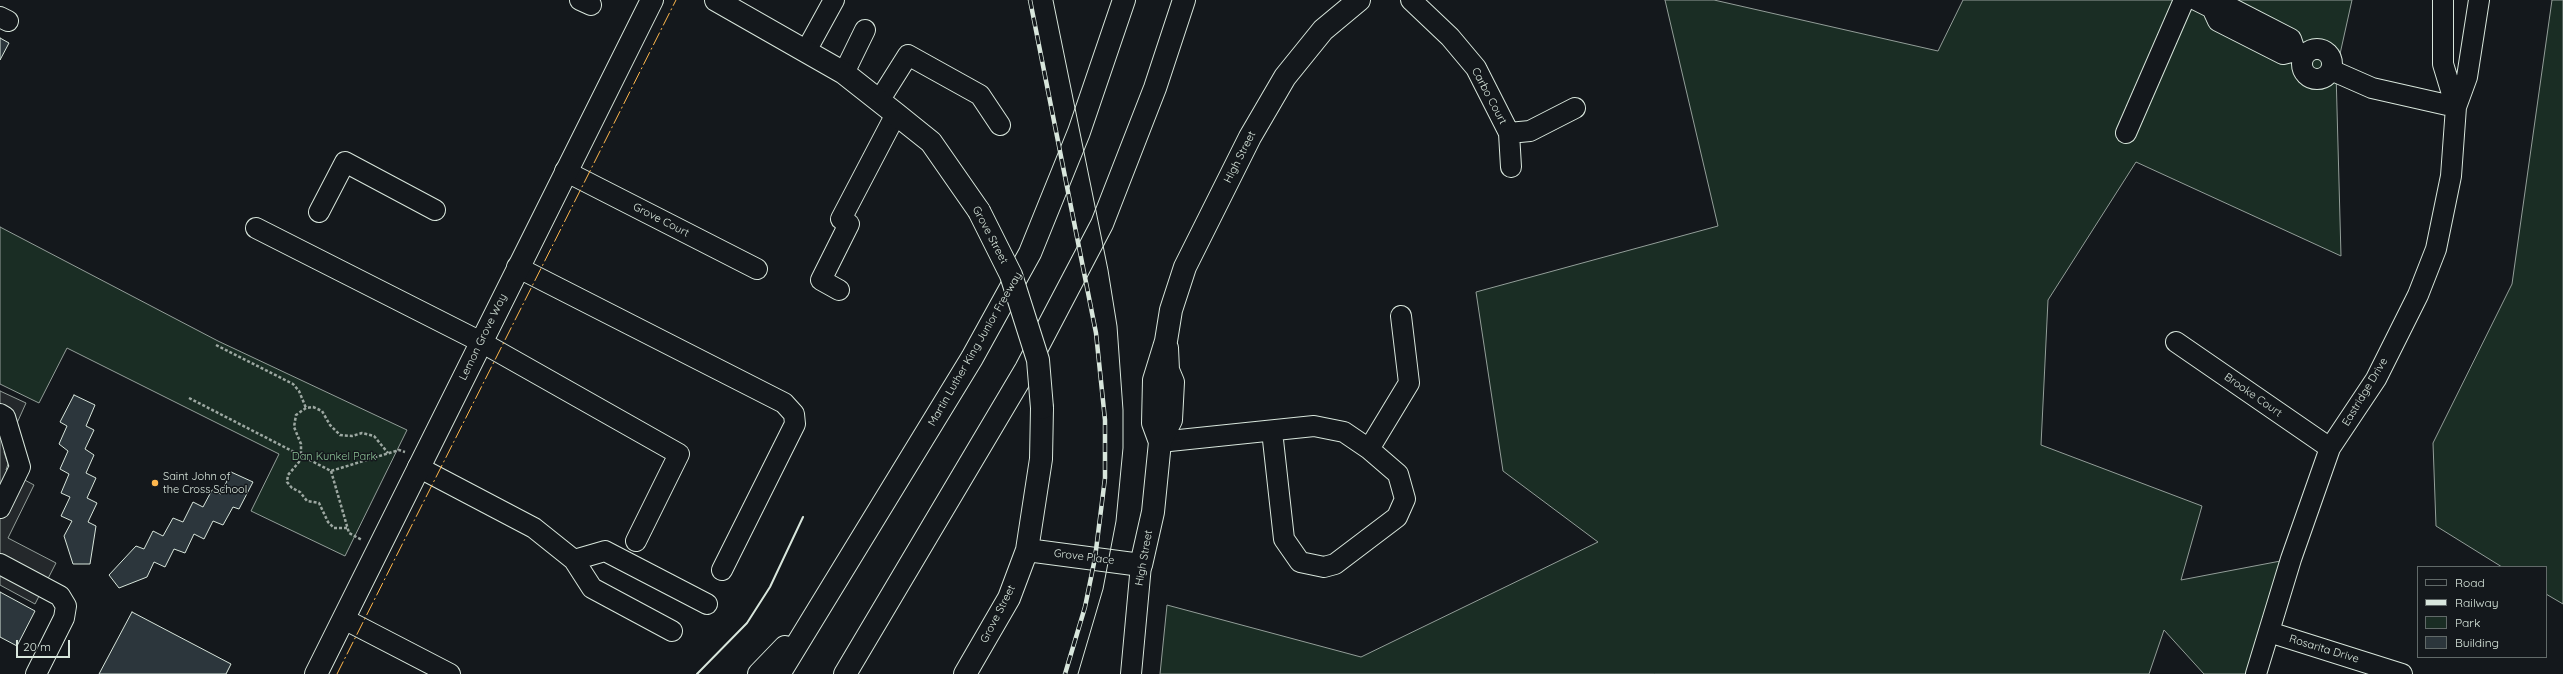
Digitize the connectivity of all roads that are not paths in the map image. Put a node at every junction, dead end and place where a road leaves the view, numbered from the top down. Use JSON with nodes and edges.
{"nodes":[{"id":1,"x":652,"y":0,"type":"edge"},
{"id":2,"x":716,"y":0,"type":"edge"},
{"id":3,"x":834,"y":0,"type":"edge"},
{"id":4,"x":1124,"y":0,"type":"edge"},
{"id":5,"x":1184,"y":0,"type":"edge"},
{"id":6,"x":1359,"y":0,"type":"edge"},
{"id":7,"x":1412,"y":0,"type":"edge"},
{"id":8,"x":2184,"y":0,"type":"edge"},
{"id":9,"x":2443,"y":0,"type":"edge"},
{"id":10,"x":2479,"y":0,"type":"edge"},
{"id":11,"x":2204,"y":4,"type":"edge"},
{"id":12,"x":865,"y":30,"type":"dead end"},
{"id":13,"x":806,"y":51,"type":"junction"},
{"id":14,"x":844,"y":73,"type":"junction"},
{"id":15,"x":887,"y":107,"type":"junction"},
{"id":16,"x":2456,"y":107,"type":"junction"},
{"id":17,"x":1575,"y":108,"type":"dead end"},
{"id":18,"x":1000,"y":124,"type":"dead end"},
{"id":19,"x":1509,"y":133,"type":"junction"},
{"id":20,"x":2126,"y":133,"type":"dead end"},
{"id":21,"x":1511,"y":167,"type":"dead end"},
{"id":22,"x":565,"y":171,"type":"junction"},
{"id":23,"x":435,"y":210,"type":"dead end"},
{"id":24,"x":319,"y":212,"type":"dead end"},
{"id":25,"x":256,"y":228,"type":"dead end"},
{"id":26,"x":517,"y":267,"type":"junction"},
{"id":27,"x":757,"y":269,"type":"dead end"},
{"id":28,"x":839,"y":290,"type":"dead end"},
{"id":29,"x":1401,"y":316,"type":"dead end"},
{"id":30,"x":481,"y":342,"type":"junction"},
{"id":31,"x":2176,"y":342,"type":"dead end"},
{"id":32,"x":0,"y":414,"type":"edge"},
{"id":33,"x":1272,"y":431,"type":"junction"},
{"id":34,"x":1160,"y":442,"type":"junction"},
{"id":35,"x":2330,"y":448,"type":"junction"},
{"id":36,"x":1369,"y":449,"type":"junction"},
{"id":37,"x":420,"y":463,"type":"junction"},
{"id":38,"x":0,"y":508,"type":"edge"},
{"id":39,"x":636,"y":541,"type":"dead end"},
{"id":40,"x":1027,"y":550,"type":"junction"},
{"id":41,"x":574,"y":560,"type":"junction"},
{"id":42,"x":0,"y":564,"type":"edge"},
{"id":43,"x":1141,"y":565,"type":"junction"},
{"id":44,"x":722,"y":570,"type":"dead end"},
{"id":45,"x":707,"y":604,"type":"dead end"},
{"id":46,"x":818,"y":613,"type":"junction"},
{"id":47,"x":344,"y":619,"type":"junction"},
{"id":48,"x":672,"y":631,"type":"dead end"},
{"id":49,"x":2269,"y":632,"type":"junction"},
{"id":50,"x":36,"y":674,"type":"edge"},
{"id":51,"x":316,"y":674,"type":"edge"},
{"id":52,"x":450,"y":674,"type":"edge"},
{"id":53,"x":759,"y":674,"type":"edge"},
{"id":54,"x":779,"y":674,"type":"edge"},
{"id":55,"x":845,"y":674,"type":"edge"},
{"id":56,"x":965,"y":674,"type":"edge"},
{"id":57,"x":1131,"y":674,"type":"edge"},
{"id":58,"x":2256,"y":674,"type":"edge"},
{"id":59,"x":2402,"y":674,"type":"edge"}],
"edges":[{"from":1,"to":22,"type":"main road","name":"Lemon Grove Way"},
{"from":2,"to":13,"type":"main road","name":"Grove Street"},
{"from":3,"to":13,"type":"street"},
{"from":4,"to":46,"type":"main road","name":"Martin Luther King Junior Freeway"},
{"from":5,"to":55,"type":"main road"},
{"from":6,"to":34,"type":"main road","name":"High Street"},
{"from":7,"to":19,"type":"street","name":"Carbo Court"},
{"from":8,"to":20,"type":"street"},
{"from":9,"to":16,"type":"street","name":"Eastridge Drive"},
{"from":10,"to":16,"type":"street","name":"Eastridge Drive"},
{"from":11,"to":16,"type":"street"},
{"from":12,"to":14,"type":"street"},
{"from":13,"to":14,"type":"main road","name":"Grove Street"},
{"from":14,"to":15,"type":"main road","name":"Grove Street"},
{"from":15,"to":18,"type":"street"},
{"from":15,"to":28,"type":"street"},
{"from":15,"to":40,"type":"main road","name":"Grove Street","bridge":true},
{"from":16,"to":35,"type":"street","name":"Eastridge Drive"},
{"from":17,"to":19,"type":"street"},
{"from":19,"to":21,"type":"street","name":"Carbo Court"},
{"from":22,"to":26,"type":"main road","name":"Lemon Grove Way"},
{"from":22,"to":27,"type":"street","name":"Grove Court"},
{"from":23,"to":24,"type":"street"},
{"from":25,"to":30,"type":"street"},
{"from":26,"to":30,"type":"main road","name":"Lemon Grove Way"},
{"from":26,"to":44,"type":"street"},
{"from":29,"to":36,"type":"street"},
{"from":30,"to":37,"type":"main road","name":"Lemon Grove Way"},
{"from":30,"to":39,"type":"street"},
{"from":31,"to":35,"type":"street","name":"Brooke Court"},
{"from":32,"to":38,"type":"street"},
{"from":33,"to":34,"type":"street"},
{"from":33,"to":36,"type":"street"},
{"from":33,"to":36,"type":"street"},
{"from":34,"to":43,"type":"main road","name":"High Street"},
{"from":35,"to":49,"type":"street","name":"Eastridge Drive"},
{"from":37,"to":41,"type":"street"},
{"from":37,"to":47,"type":"main road","name":"Lemon Grove Way"},
{"from":40,"to":43,"type":"main road","name":"Grove Place"},
{"from":40,"to":56,"type":"main road","name":"Grove Street"},
{"from":41,"to":45,"type":"street"},
{"from":41,"to":48,"type":"street"},
{"from":42,"to":50,"type":"street"},
{"from":43,"to":57,"type":"street","name":"High Street"},
{"from":46,"to":53,"type":"main road"},
{"from":46,"to":54,"type":"main road","name":"Martin Luther King Junior Freeway"},
{"from":47,"to":51,"type":"main road","name":"Lemon Grove Way"},
{"from":47,"to":52,"type":"street"},
{"from":49,"to":58,"type":"street","name":"Eastridge Drive"},
{"from":49,"to":59,"type":"street","name":"Rosarita Drive"}]}
